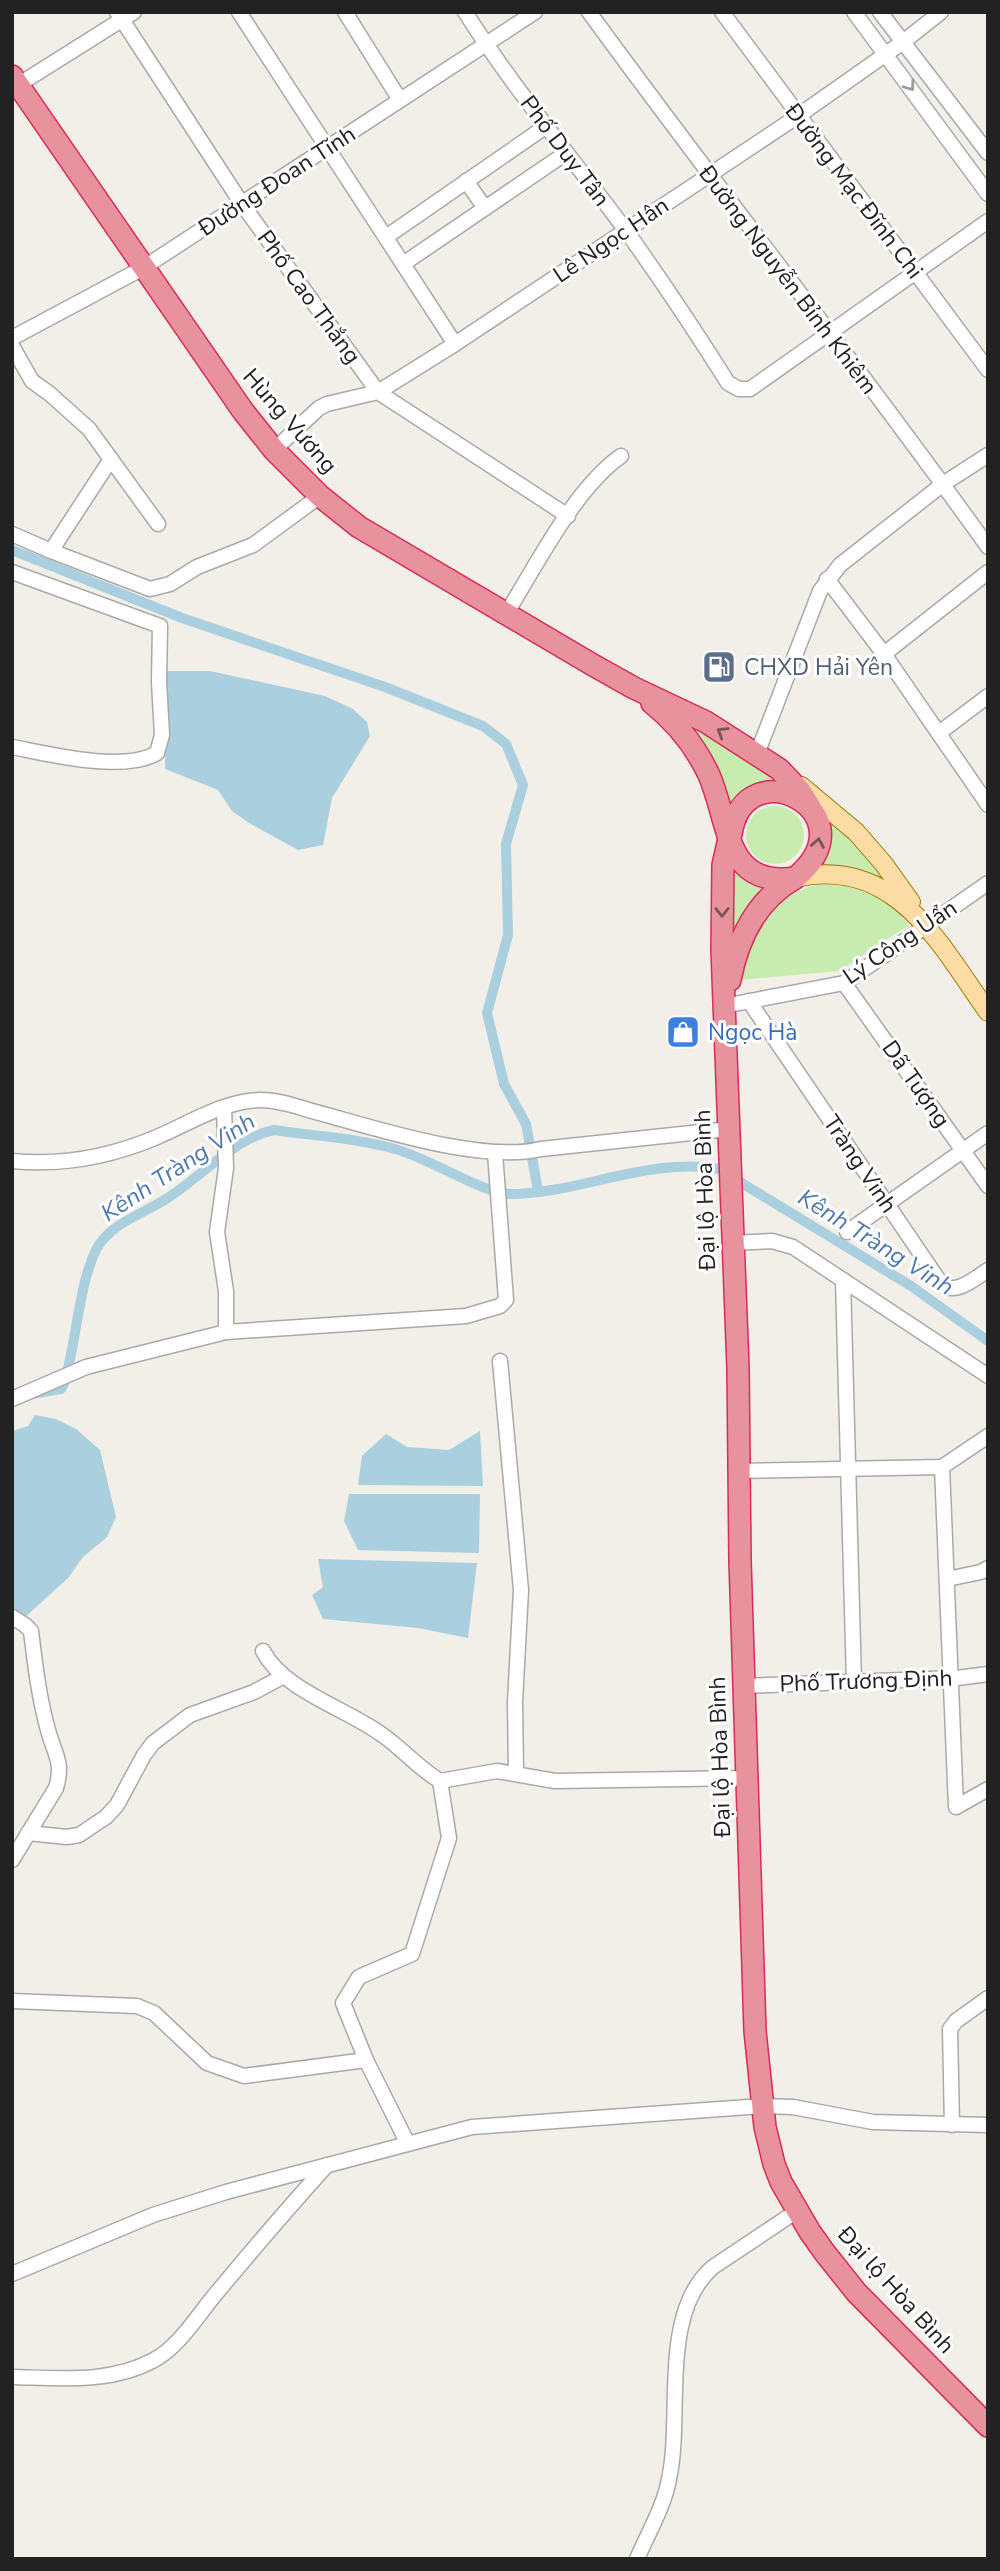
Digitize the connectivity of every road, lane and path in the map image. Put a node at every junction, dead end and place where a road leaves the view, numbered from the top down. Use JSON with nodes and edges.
{"nodes":[{"id":1,"x":239,"y":12,"type":"edge"},
{"id":2,"x":345,"y":12,"type":"edge"},
{"id":3,"x":465,"y":12,"type":"edge"},
{"id":4,"x":536,"y":12,"type":"edge"},
{"id":5,"x":589,"y":12,"type":"edge"},
{"id":6,"x":722,"y":12,"type":"edge"},
{"id":7,"x":854,"y":12,"type":"edge"},
{"id":8,"x":880,"y":12,"type":"edge"},
{"id":9,"x":941,"y":12,"type":"edge"},
{"id":10,"x":124,"y":15,"type":"edge"},
{"id":11,"x":903,"y":42,"type":"junction"},
{"id":12,"x":486,"y":45,"type":"junction"},
{"id":13,"x":886,"y":54,"type":"junction"},
{"id":14,"x":15,"y":81,"type":"edge"},
{"id":15,"x":400,"y":100,"type":"junction"},
{"id":16,"x":798,"y":116,"type":"junction"},
{"id":17,"x":545,"y":127,"type":"junction"},
{"id":18,"x":328,"y":148,"type":"junction"},
{"id":19,"x":566,"y":153,"type":"junction"},
{"id":20,"x":988,"y":153,"type":"edge"},
{"id":21,"x":708,"y":175,"type":"junction"},
{"id":22,"x":466,"y":181,"type":"junction"},
{"id":23,"x":988,"y":194,"type":"edge"},
{"id":24,"x":242,"y":204,"type":"junction"},
{"id":25,"x":485,"y":208,"type":"junction"},
{"id":26,"x":988,"y":221,"type":"edge"},
{"id":27,"x":626,"y":231,"type":"junction"},
{"id":28,"x":386,"y":237,"type":"junction"},
{"id":29,"x":403,"y":264,"type":"junction"},
{"id":30,"x":143,"y":268,"type":"junction"},
{"id":31,"x":915,"y":272,"type":"junction"},
{"id":32,"x":829,"y":333,"type":"junction"},
{"id":33,"x":12,"y":338,"type":"edge"},
{"id":34,"x":456,"y":344,"type":"junction"},
{"id":35,"x":12,"y":346,"type":"edge"},
{"id":36,"x":988,"y":370,"type":"edge"},
{"id":37,"x":378,"y":391,"type":"junction"},
{"id":38,"x":274,"y":450,"type":"junction"},
{"id":39,"x":988,"y":455,"type":"edge"},
{"id":40,"x":621,"y":456,"type":"dead end"},
{"id":41,"x":111,"y":459,"type":"junction"},
{"id":42,"x":943,"y":484,"type":"junction"},
{"id":43,"x":320,"y":496,"type":"junction"},
{"id":44,"x":568,"y":516,"type":"junction"},
{"id":45,"x":158,"y":524,"type":"dead end"},
{"id":46,"x":12,"y":534,"type":"edge"},
{"id":47,"x":988,"y":547,"type":"edge"},
{"id":48,"x":51,"y":551,"type":"junction"},
{"id":49,"x":12,"y":572,"type":"edge"},
{"id":50,"x":988,"y":572,"type":"edge"},
{"id":51,"x":827,"y":579,"type":"junction"},
{"id":52,"x":506,"y":614,"type":"junction"},
{"id":53,"x":884,"y":654,"type":"junction"},
{"id":54,"x":634,"y":688,"type":"junction"},
{"id":55,"x":988,"y":696,"type":"edge"},
{"id":56,"x":939,"y":733,"type":"junction"},
{"id":57,"x":12,"y":747,"type":"edge"},
{"id":58,"x":757,"y":754,"type":"junction"},
{"id":59,"x":779,"y":769,"type":"junction"},
{"id":60,"x":714,"y":789,"type":"junction"},
{"id":61,"x":804,"y":801,"type":"junction"},
{"id":62,"x":988,"y":805,"type":"edge"},
{"id":63,"x":845,"y":821,"type":"junction"},
{"id":64,"x":730,"y":843,"type":"junction"},
{"id":65,"x":795,"y":878,"type":"junction"},
{"id":66,"x":988,"y":883,"type":"edge"},
{"id":67,"x":926,"y":926,"type":"junction"},
{"id":68,"x":844,"y":982,"type":"junction"},
{"id":69,"x":749,"y":1001,"type":"junction"},
{"id":70,"x":724,"y":1006,"type":"junction"},
{"id":71,"x":988,"y":1012,"type":"edge"},
{"id":72,"x":224,"y":1108,"type":"junction"},
{"id":73,"x":729,"y":1129,"type":"junction"},
{"id":74,"x":988,"y":1133,"type":"edge"},
{"id":75,"x":963,"y":1151,"type":"junction"},
{"id":76,"x":495,"y":1153,"type":"junction"},
{"id":77,"x":12,"y":1161,"type":"edge"},
{"id":78,"x":988,"y":1186,"type":"edge"},
{"id":79,"x":887,"y":1204,"type":"junction"},
{"id":80,"x":847,"y":1232,"type":"dead end"},
{"id":81,"x":732,"y":1243,"type":"junction"},
{"id":82,"x":988,"y":1270,"type":"edge"},
{"id":83,"x":843,"y":1280,"type":"junction"},
{"id":84,"x":226,"y":1332,"type":"junction"},
{"id":85,"x":500,"y":1361,"type":"dead end"},
{"id":86,"x":988,"y":1376,"type":"edge"},
{"id":87,"x":12,"y":1399,"type":"edge"},
{"id":88,"x":988,"y":1436,"type":"edge"},
{"id":89,"x":942,"y":1467,"type":"junction"},
{"id":90,"x":847,"y":1469,"type":"junction"},
{"id":91,"x":738,"y":1471,"type":"junction"},
{"id":92,"x":988,"y":1568,"type":"edge"},
{"id":93,"x":947,"y":1579,"type":"junction"},
{"id":94,"x":12,"y":1617,"type":"edge"},
{"id":95,"x":263,"y":1651,"type":"dead end"},
{"id":96,"x":988,"y":1674,"type":"edge"},
{"id":97,"x":282,"y":1677,"type":"junction"},
{"id":98,"x":951,"y":1678,"type":"junction"},
{"id":99,"x":854,"y":1682,"type":"junction"},
{"id":100,"x":744,"y":1686,"type":"junction"},
{"id":101,"x":516,"y":1774,"type":"junction"},
{"id":102,"x":747,"y":1777,"type":"junction"},
{"id":103,"x":440,"y":1781,"type":"junction"},
{"id":104,"x":988,"y":1788,"type":"edge"},
{"id":105,"x":28,"y":1833,"type":"junction"},
{"id":106,"x":12,"y":1860,"type":"edge"},
{"id":107,"x":988,"y":1998,"type":"edge"},
{"id":108,"x":12,"y":2001,"type":"edge"},
{"id":109,"x":366,"y":2060,"type":"junction"},
{"id":110,"x":762,"y":2106,"type":"junction"},
{"id":111,"x":952,"y":2125,"type":"junction"},
{"id":112,"x":988,"y":2125,"type":"edge"},
{"id":113,"x":408,"y":2144,"type":"junction"},
{"id":114,"x":327,"y":2165,"type":"junction"},
{"id":115,"x":797,"y":2211,"type":"junction"},
{"id":116,"x":12,"y":2274,"type":"edge"},
{"id":117,"x":12,"y":2377,"type":"edge"},
{"id":118,"x":988,"y":2426,"type":"edge"},
{"id":119,"x":637,"y":2559,"type":"edge"}],
"edges":[{"from":1,"to":18,"type":"street"},
{"from":2,"to":15,"type":"street"},
{"from":3,"to":12,"type":"street","name":"Phố Duy Tân"},
{"from":4,"to":12,"type":"street","name":"Đường Đoan Tĩnh"},
{"from":5,"to":21,"type":"street","name":"Đường Nguyễn Bỉnh Khiêm"},
{"from":6,"to":16,"type":"street","name":"Đường Mạc Đĩnh Chi"},
{"from":7,"to":13,"type":"street"},
{"from":8,"to":11,"type":"street"},
{"from":9,"to":11,"type":"street","name":"Lê Ngọc Hân"},
{"from":10,"to":14,"type":"street"},
{"from":10,"to":24,"type":"street","name":"Phố Cao Thắng"},
{"from":11,"to":13,"type":"street","name":"Lê Ngọc Hân"},
{"from":11,"to":20,"type":"street"},
{"from":12,"to":15,"type":"street","name":"Đường Đoan Tĩnh"},
{"from":12,"to":17,"type":"street","name":"Phố Duy Tân"},
{"from":13,"to":16,"type":"street","name":"Lê Ngọc Hân"},
{"from":13,"to":23,"type":"street","one_way":true},
{"from":14,"to":30,"type":"highway","name":"Hùng Vương"},
{"from":15,"to":18,"type":"street","name":"Đường Đoan Tĩnh"},
{"from":16,"to":21,"type":"street","name":"Lê Ngọc Hân"},
{"from":16,"to":31,"type":"street","name":"Đường Mạc Đĩnh Chi"},
{"from":17,"to":19,"type":"street","name":"Phố Duy Tân"},
{"from":17,"to":22,"type":"street"},
{"from":18,"to":24,"type":"street","name":"Đường Đoan Tĩnh"},
{"from":18,"to":28,"type":"street"},
{"from":19,"to":25,"type":"street"},
{"from":19,"to":27,"type":"street","name":"Phố Duy Tân"},
{"from":21,"to":27,"type":"street","name":"Lê Ngọc Hân"},
{"from":21,"to":32,"type":"street","name":"Đường Nguyễn Bỉnh Khiêm"},
{"from":22,"to":25,"type":"street"},
{"from":22,"to":28,"type":"street"},
{"from":24,"to":30,"type":"street","name":"Đường Đoan Tĩnh"},
{"from":24,"to":37,"type":"street","name":"Phố Cao Thắng"},
{"from":25,"to":29,"type":"street"},
{"from":26,"to":31,"type":"street"},
{"from":27,"to":32,"type":"street","name":"Phố Duy Tân"},
{"from":27,"to":34,"type":"street","name":"Lê Ngọc Hân"},
{"from":28,"to":29,"type":"street"},
{"from":29,"to":34,"type":"street"},
{"from":30,"to":33,"type":"street","name":"Đường Đoan Tĩnh"},
{"from":30,"to":38,"type":"highway","name":"Hùng Vương"},
{"from":31,"to":32,"type":"street"},
{"from":31,"to":36,"type":"street","name":"Đường Mạc Đĩnh Chi"},
{"from":32,"to":42,"type":"street","name":"Đường Nguyễn Bỉnh Khiêm"},
{"from":34,"to":37,"type":"street","name":"Lê Ngọc Hân"},
{"from":35,"to":41,"type":"street"},
{"from":37,"to":38,"type":"street","name":"Lê Ngọc Hân"},
{"from":37,"to":44,"type":"street","name":"Phố Cao Thắng"},
{"from":38,"to":43,"type":"highway","name":"Hùng Vương"},
{"from":39,"to":42,"type":"street"},
{"from":40,"to":44,"type":"street"},
{"from":41,"to":45,"type":"street"},
{"from":41,"to":48,"type":"street"},
{"from":42,"to":47,"type":"street","name":"Đường Nguyễn Bỉnh Khiêm"},
{"from":42,"to":51,"type":"street"},
{"from":43,"to":48,"type":"street"},
{"from":43,"to":52,"type":"highway","name":"Hùng Vương"},
{"from":44,"to":52,"type":"street"},
{"from":46,"to":48,"type":"street"},
{"from":49,"to":57,"type":"street"},
{"from":50,"to":53,"type":"street"},
{"from":51,"to":53,"type":"street"},
{"from":51,"to":58,"type":"street"},
{"from":52,"to":54,"type":"highway","name":"Hùng Vương"},
{"from":53,"to":56,"type":"street"},
{"from":58,"to":54,"type":"highway","one_way":true},
{"from":54,"to":60,"type":"highway"},
{"from":55,"to":56,"type":"street"},
{"from":56,"to":62,"type":"street"},
{"from":58,"to":59,"type":"highway"},
{"from":59,"to":61,"type":"highway"},
{"from":59,"to":63,"type":"main road"},
{"from":60,"to":64,"type":"highway"},
{"from":60,"to":64,"type":"highway"},
{"from":61,"to":63,"type":"main road"},
{"from":61,"to":64,"type":"highway"},
{"from":65,"to":61,"type":"highway","one_way":true},
{"from":63,"to":67,"type":"main road"},
{"from":64,"to":65,"type":"highway"},
{"from":64,"to":70,"type":"highway","name":"Đại lộ Hòa Bình","one_way":true},
{"from":65,"to":67,"type":"main road"},
{"from":65,"to":70,"type":"highway"},
{"from":66,"to":67,"type":"street","name":"Lý Công Uẩn"},
{"from":67,"to":68,"type":"street","name":"Lý Công Uẩn"},
{"from":67,"to":71,"type":"main road"},
{"from":68,"to":69,"type":"street","name":"Lý Công Uẩn"},
{"from":68,"to":75,"type":"street","name":"Dã Tượng"},
{"from":69,"to":70,"type":"street","name":"Lý Công Uẩn"},
{"from":69,"to":79,"type":"street","name":"Tràng Vinh"},
{"from":70,"to":73,"type":"highway","name":"Đại lộ Hòa Bình"},
{"from":72,"to":76,"type":"street"},
{"from":72,"to":77,"type":"street"},
{"from":72,"to":84,"type":"street"},
{"from":73,"to":76,"type":"street"},
{"from":73,"to":81,"type":"highway","name":"Đại lộ Hòa Bình"},
{"from":74,"to":75,"type":"street"},
{"from":75,"to":78,"type":"street","name":"Dã Tượng"},
{"from":75,"to":79,"type":"street"},
{"from":76,"to":84,"type":"street"},
{"from":79,"to":80,"type":"street"},
{"from":79,"to":82,"type":"street","name":"Tràng Vinh"},
{"from":81,"to":83,"type":"street"},
{"from":81,"to":91,"type":"highway","name":"Đại lộ Hòa Bình"},
{"from":83,"to":86,"type":"street"},
{"from":83,"to":90,"type":"street"},
{"from":84,"to":87,"type":"street"},
{"from":85,"to":101,"type":"street"},
{"from":88,"to":89,"type":"street"},
{"from":89,"to":90,"type":"street"},
{"from":89,"to":93,"type":"street"},
{"from":90,"to":91,"type":"street"},
{"from":90,"to":99,"type":"street"},
{"from":91,"to":100,"type":"highway","name":"Đại lộ Hòa Bình"},
{"from":92,"to":93,"type":"street"},
{"from":93,"to":98,"type":"street"},
{"from":94,"to":105,"type":"street"},
{"from":95,"to":97,"type":"street"},
{"from":96,"to":98,"type":"street","name":"Phố Trương Định"},
{"from":97,"to":103,"type":"street"},
{"from":97,"to":105,"type":"street"},
{"from":98,"to":99,"type":"street","name":"Phố Trương Định"},
{"from":98,"to":104,"type":"street"},
{"from":99,"to":100,"type":"street","name":"Phố Trương Định"},
{"from":100,"to":102,"type":"highway","name":"Đại lộ Hòa Bình"},
{"from":101,"to":102,"type":"street"},
{"from":101,"to":103,"type":"street"},
{"from":102,"to":110,"type":"highway","name":"Đại lộ Hòa Bình"},
{"from":103,"to":109,"type":"street"},
{"from":105,"to":106,"type":"street"},
{"from":107,"to":111,"type":"street"},
{"from":108,"to":109,"type":"street"},
{"from":109,"to":113,"type":"street"},
{"from":110,"to":111,"type":"street"},
{"from":110,"to":113,"type":"street"},
{"from":110,"to":115,"type":"highway","name":"Đại lộ Hòa Bình"},
{"from":111,"to":112,"type":"street"},
{"from":113,"to":114,"type":"street"},
{"from":114,"to":116,"type":"street"},
{"from":114,"to":117,"type":"street"},
{"from":115,"to":118,"type":"highway","name":"Đại lộ Hòa Bình"},
{"from":115,"to":119,"type":"street"}]}
